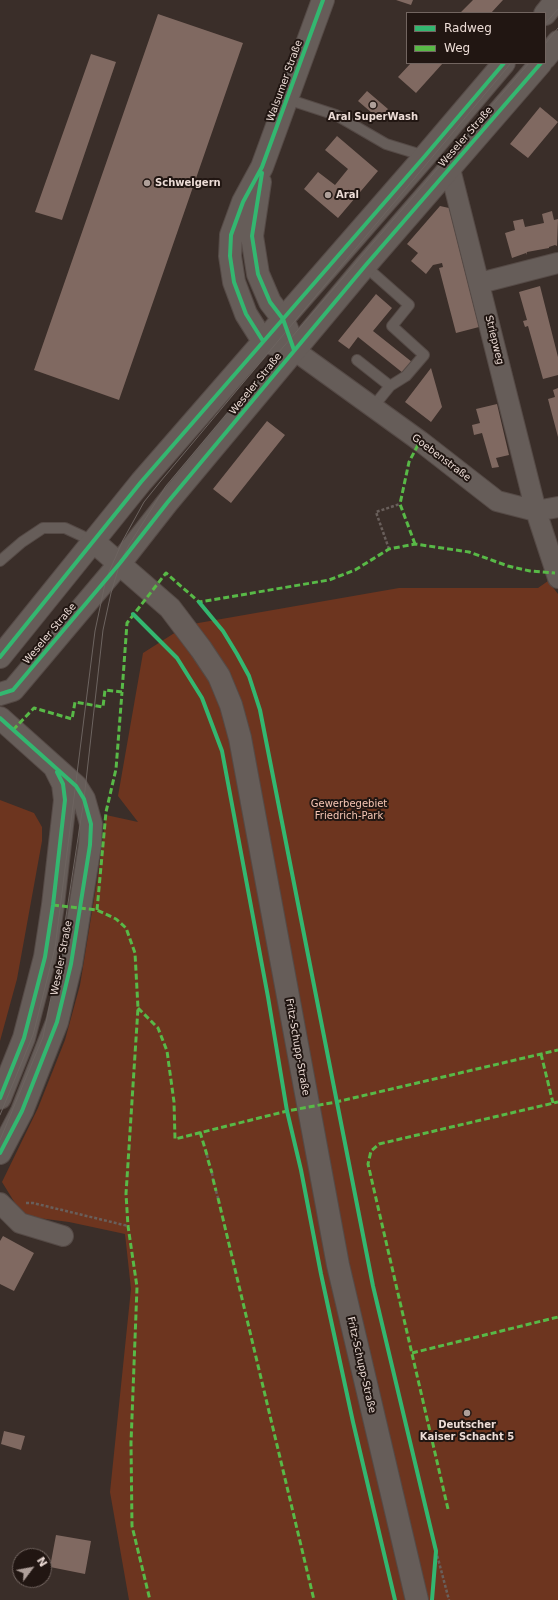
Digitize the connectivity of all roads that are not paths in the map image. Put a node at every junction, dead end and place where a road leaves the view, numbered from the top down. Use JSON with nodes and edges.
{"nodes":[{"id":1,"x":324,"y":0,"type":"edge"},
{"id":2,"x":556,"y":0,"type":"edge"},
{"id":3,"x":546,"y":13,"type":"edge"},
{"id":4,"x":558,"y":42,"type":"edge"},
{"id":5,"x":546,"y":57,"type":"edge"},
{"id":6,"x":503,"y":64,"type":"edge"},
{"id":7,"x":540,"y":64,"type":"edge"},
{"id":8,"x":287,"y":99,"type":"junction"},
{"id":9,"x":425,"y":156,"type":"junction"},
{"id":10,"x":262,"y":167,"type":"junction"},
{"id":11,"x":450,"y":169,"type":"junction"},
{"id":12,"x":558,"y":263,"type":"edge"},
{"id":13,"x":365,"y":266,"type":"junction"},
{"id":14,"x":480,"y":283,"type":"junction"},
{"id":15,"x":283,"y":319,"type":"junction"},
{"id":16,"x":263,"y":341,"type":"junction"},
{"id":17,"x":294,"y":350,"type":"junction"},
{"id":18,"x":357,"y":360,"type":"dead end"},
{"id":19,"x":390,"y":386,"type":"junction"},
{"id":20,"x":373,"y":408,"type":"junction"},
{"id":21,"x":558,"y":506,"type":"edge"},
{"id":22,"x":536,"y":511,"type":"junction"},
{"id":23,"x":93,"y":541,"type":"junction"},
{"id":24,"x":0,"y":561,"type":"edge"},
{"id":25,"x":120,"y":563,"type":"junction"},
{"id":26,"x":558,"y":578,"type":"edge"},
{"id":27,"x":0,"y":657,"type":"edge"},
{"id":28,"x":0,"y":694,"type":"edge"},
{"id":29,"x":0,"y":718,"type":"edge"},
{"id":30,"x":54,"y":767,"type":"junction"},
{"id":31,"x":0,"y":1098,"type":"edge"},
{"id":32,"x":0,"y":1153,"type":"edge"},
{"id":33,"x":3,"y":1204,"type":"edge"},
{"id":34,"x":63,"y":1236,"type":"dead end"},
{"id":35,"x":417,"y":1600,"type":"edge"}],
"edges":[{"from":1,"to":8,"type":"main road","name":"Walsumer Straße"},
{"from":2,"to":3,"type":"main road"},
{"from":4,"to":5,"type":"main road"},
{"from":6,"to":9,"type":"main road","name":"Weseler Straße"},
{"from":7,"to":11,"type":"main road","name":"Weseler Straße"},
{"from":8,"to":9,"type":"lane"},
{"from":8,"to":10,"type":"main road","name":"Walsumer Straße"},
{"from":9,"to":15,"type":"main road","name":"Weseler Straße"},
{"from":10,"to":15,"type":"main road","name":"Walsumer Straße"},
{"from":10,"to":16,"type":"main road","name":"Walsumer Straße"},
{"from":11,"to":13,"type":"main road","name":"Weseler Straße"},
{"from":11,"to":14,"type":"street","name":"Striepweg"},
{"from":12,"to":14,"type":"street"},
{"from":13,"to":17,"type":"main road","name":"Weseler Straße"},
{"from":13,"to":19,"type":"lane"},
{"from":14,"to":22,"type":"street","name":"Striepweg"},
{"from":15,"to":16,"type":"main road","name":"Weseler Straße"},
{"from":15,"to":17,"type":"main road","name":"Walsumer Straße"},
{"from":16,"to":17,"type":"main road"},
{"from":16,"to":23,"type":"main road","name":"Weseler Straße"},
{"from":17,"to":20,"type":"street","name":"Goebenstraße"},
{"from":17,"to":25,"type":"main road","name":"Weseler Straße"},
{"from":18,"to":19,"type":"lane"},
{"from":19,"to":20,"type":"lane"},
{"from":20,"to":22,"type":"street","name":"Goebenstraße"},
{"from":21,"to":22,"type":"street"},
{"from":22,"to":26,"type":"street"},
{"from":23,"to":24,"type":"lane"},
{"from":23,"to":25,"type":"main road","name":"Fritz-Schupp-Straße"},
{"from":23,"to":27,"type":"main road","name":"Weseler Straße"},
{"from":25,"to":28,"type":"main road","name":"Weseler Straße"},
{"from":25,"to":35,"type":"main road","name":"Fritz-Schupp-Straße"},
{"from":29,"to":30,"type":"main road","name":"Weseler Straße"},
{"from":30,"to":31,"type":"main road","name":"Weseler Straße"},
{"from":30,"to":32,"type":"main road","name":"Weseler Straße"},
{"from":33,"to":34,"type":"street"}]}
